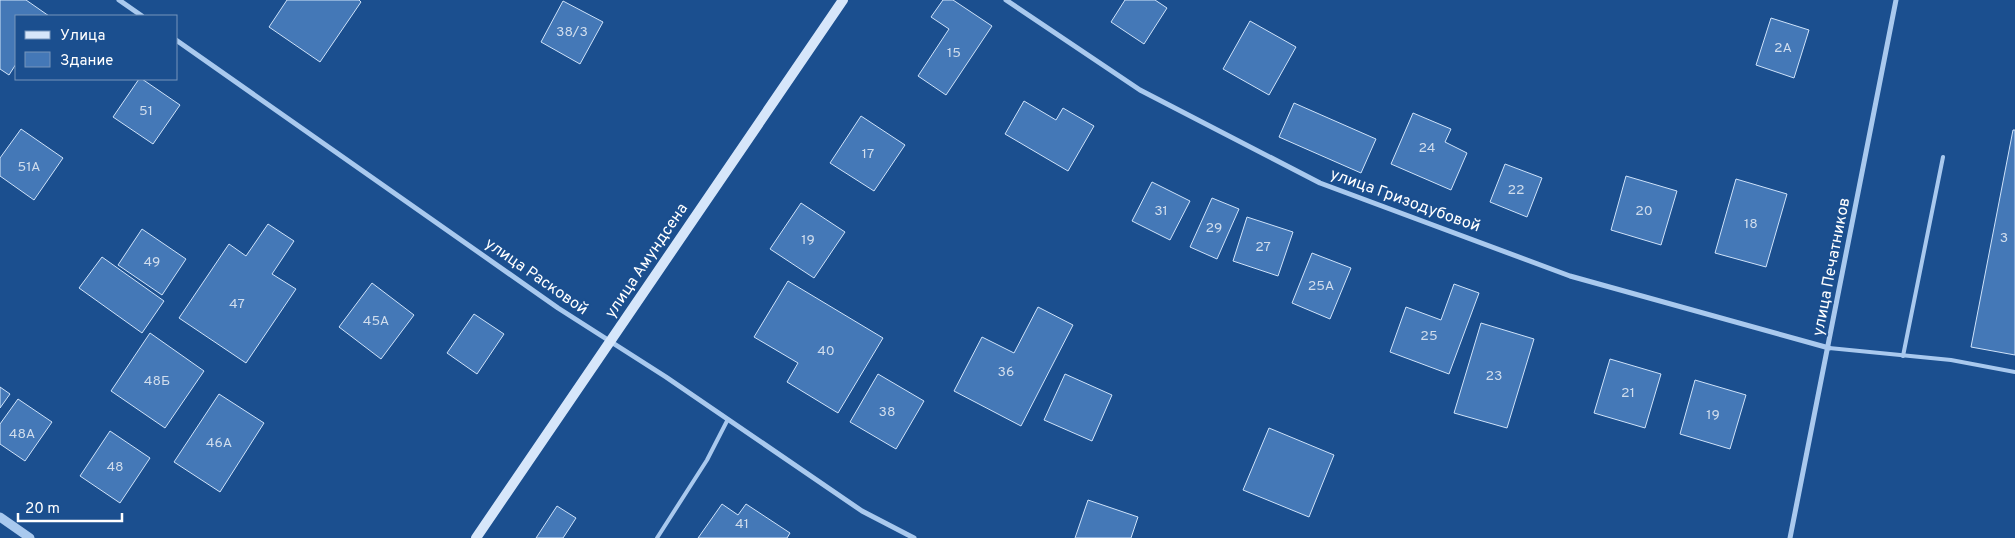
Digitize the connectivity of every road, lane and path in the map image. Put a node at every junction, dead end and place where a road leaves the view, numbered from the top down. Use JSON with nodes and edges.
{"nodes":[{"id":1,"x":119,"y":0,"type":"edge"},
{"id":2,"x":843,"y":0,"type":"edge"},
{"id":3,"x":1006,"y":0,"type":"edge"},
{"id":4,"x":1896,"y":0,"type":"edge"},
{"id":5,"x":141,"y":15,"type":"edge"},
{"id":6,"x":178,"y":41,"type":"edge"},
{"id":7,"x":1943,"y":157,"type":"dead end"},
{"id":8,"x":610,"y":342,"type":"junction"},
{"id":9,"x":1828,"y":348,"type":"junction"},
{"id":10,"x":1903,"y":356,"type":"junction"},
{"id":11,"x":2015,"y":372,"type":"edge"},
{"id":12,"x":727,"y":421,"type":"junction"},
{"id":13,"x":0,"y":518,"type":"edge"},
{"id":14,"x":30,"y":538,"type":"edge"},
{"id":15,"x":476,"y":538,"type":"edge"},
{"id":16,"x":657,"y":538,"type":"edge"},
{"id":17,"x":914,"y":538,"type":"edge"},
{"id":18,"x":1790,"y":538,"type":"edge"}],
"edges":[{"from":1,"to":5,"type":"street"},
{"from":2,"to":8,"type":"main road","name":"улица Амундсена"},
{"from":3,"to":9,"type":"street","name":"улица Гризодубовой"},
{"from":4,"to":9,"type":"street","name":"улица Печатников"},
{"from":6,"to":8,"type":"street","name":"улица Расковой"},
{"from":7,"to":10,"type":"lane"},
{"from":8,"to":12,"type":"street","name":"улица Расковой"},
{"from":8,"to":15,"type":"main road","name":"улица Амундсена"},
{"from":9,"to":10,"type":"lane"},
{"from":9,"to":18,"type":"street","name":"улица Печатников"},
{"from":10,"to":11,"type":"lane"},
{"from":12,"to":16,"type":"lane"},
{"from":12,"to":17,"type":"street","name":"улица Расковой"},
{"from":13,"to":14,"type":"street"}]}
